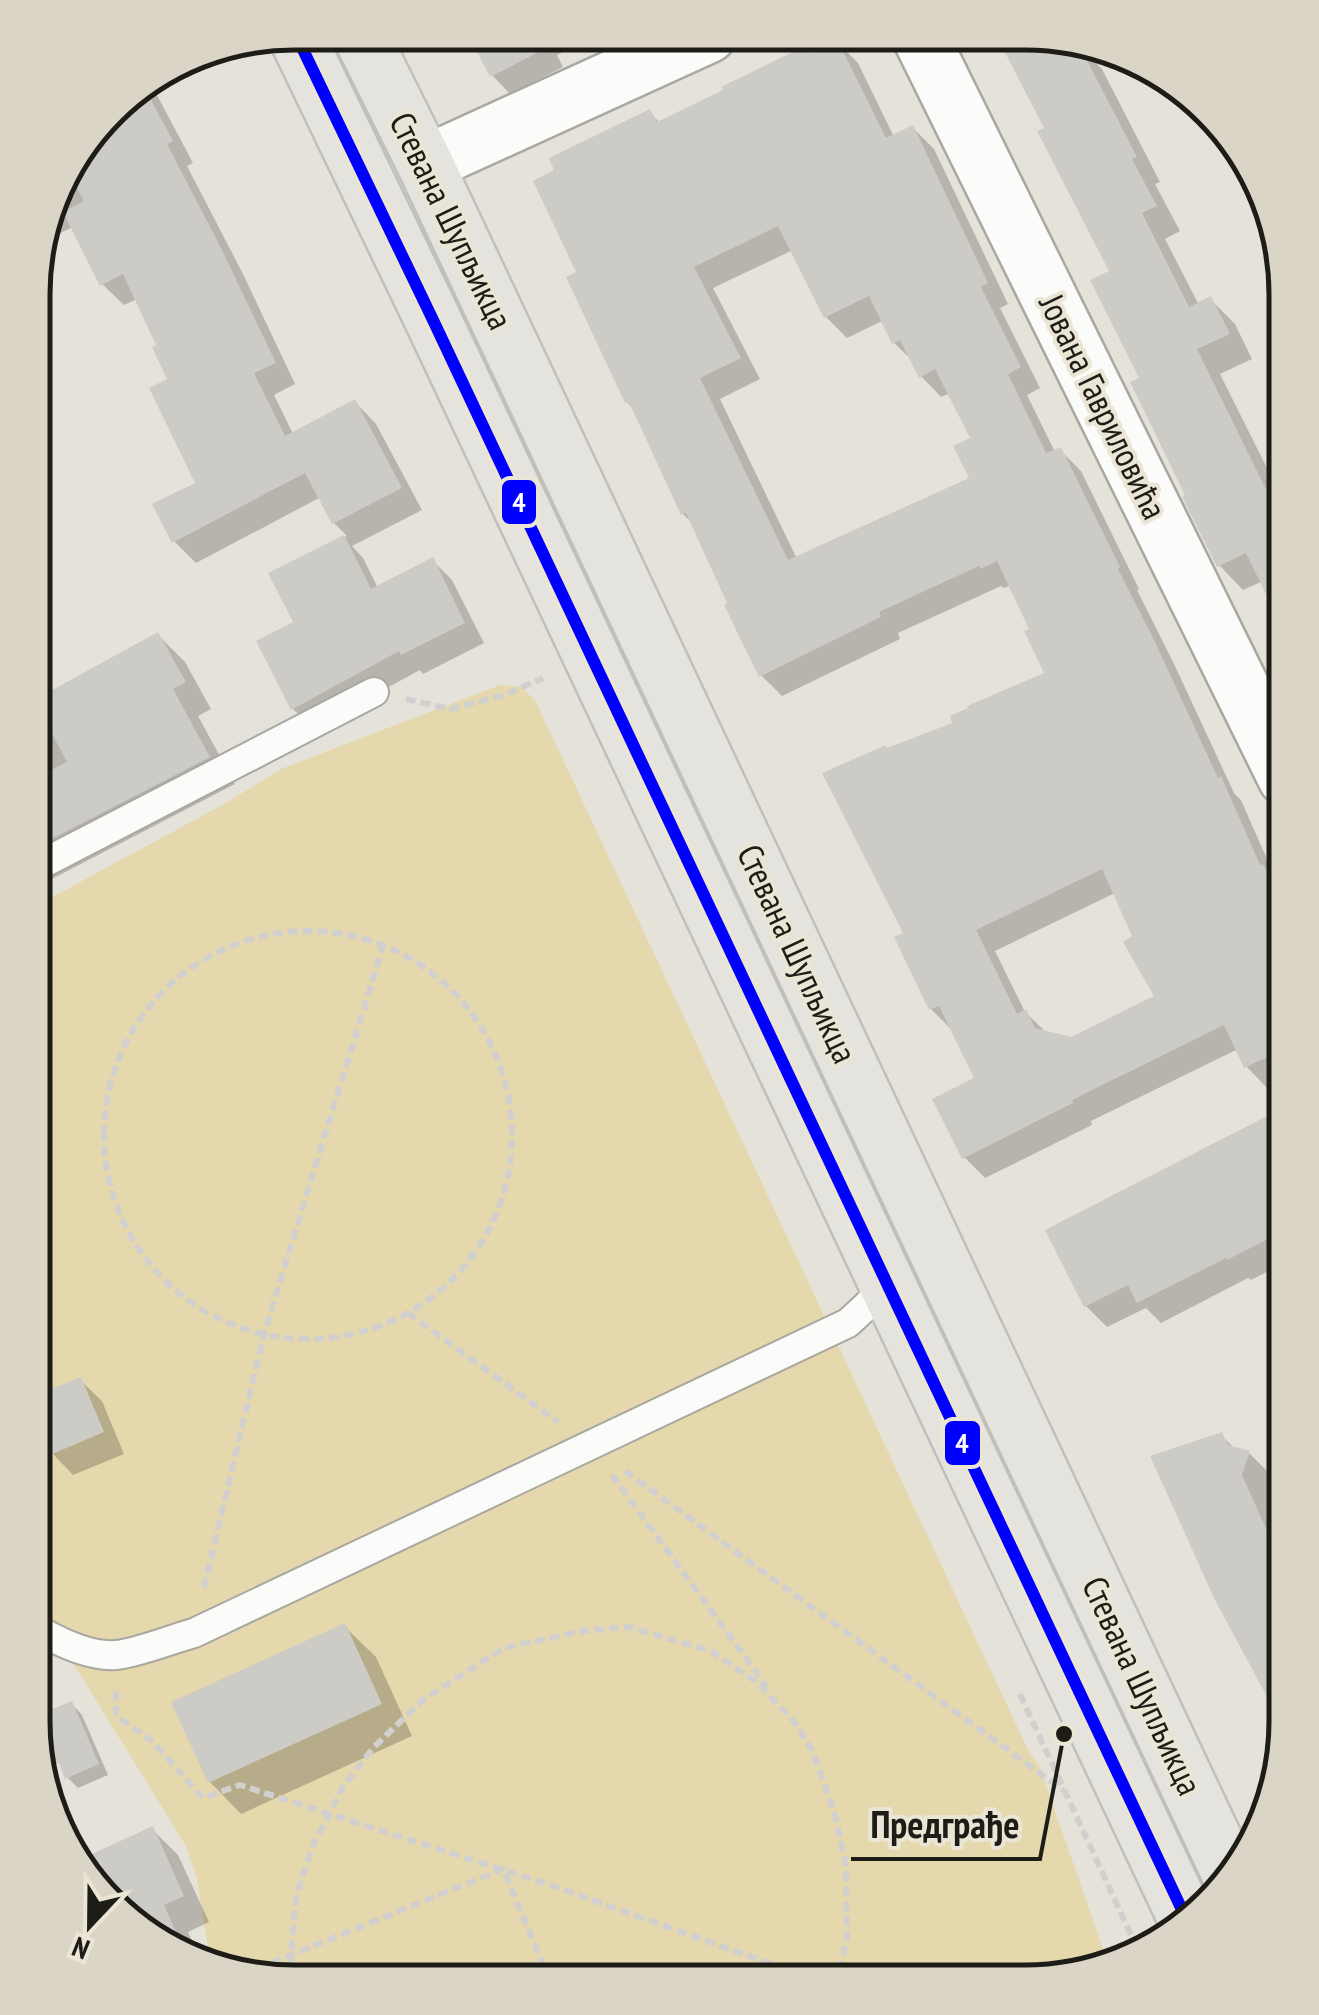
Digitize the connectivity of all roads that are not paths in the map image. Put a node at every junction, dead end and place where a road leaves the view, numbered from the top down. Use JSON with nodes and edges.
{"nodes":[{"id":1,"x":674,"y":50,"type":"edge"},
{"id":2,"x":927,"y":50,"type":"edge"},
{"id":3,"x":304,"y":51,"type":"edge"},
{"id":4,"x":369,"y":51,"type":"edge"},
{"id":5,"x":425,"y":164,"type":"junction"},
{"id":6,"x":374,"y":692,"type":"road end"},
{"id":7,"x":1269,"y":743,"type":"edge"},
{"id":8,"x":50,"y":860,"type":"edge"},
{"id":9,"x":888,"y":1285,"type":"junction"},
{"id":10,"x":50,"y":1637,"type":"edge"},
{"id":11,"x":1224,"y":1862,"type":"edge"},
{"id":12,"x":1181,"y":1908,"type":"edge"}],
"edges":[{"from":1,"to":5,"type":"street"},
{"from":2,"to":7,"type":"street","name":"Јована Гавриловића"},
{"from":3,"to":9,"type":"main road","name":"Стевана Шупљикца"},
{"from":4,"to":5,"type":"main road","name":"Стевана Шупљикца"},
{"from":5,"to":11,"type":"main road","name":"Стевана Шупљикца"},
{"from":6,"to":8,"type":"lane"},
{"from":9,"to":10,"type":"lane"},
{"from":9,"to":12,"type":"main road","name":"Стевана Шупљикца"}]}
